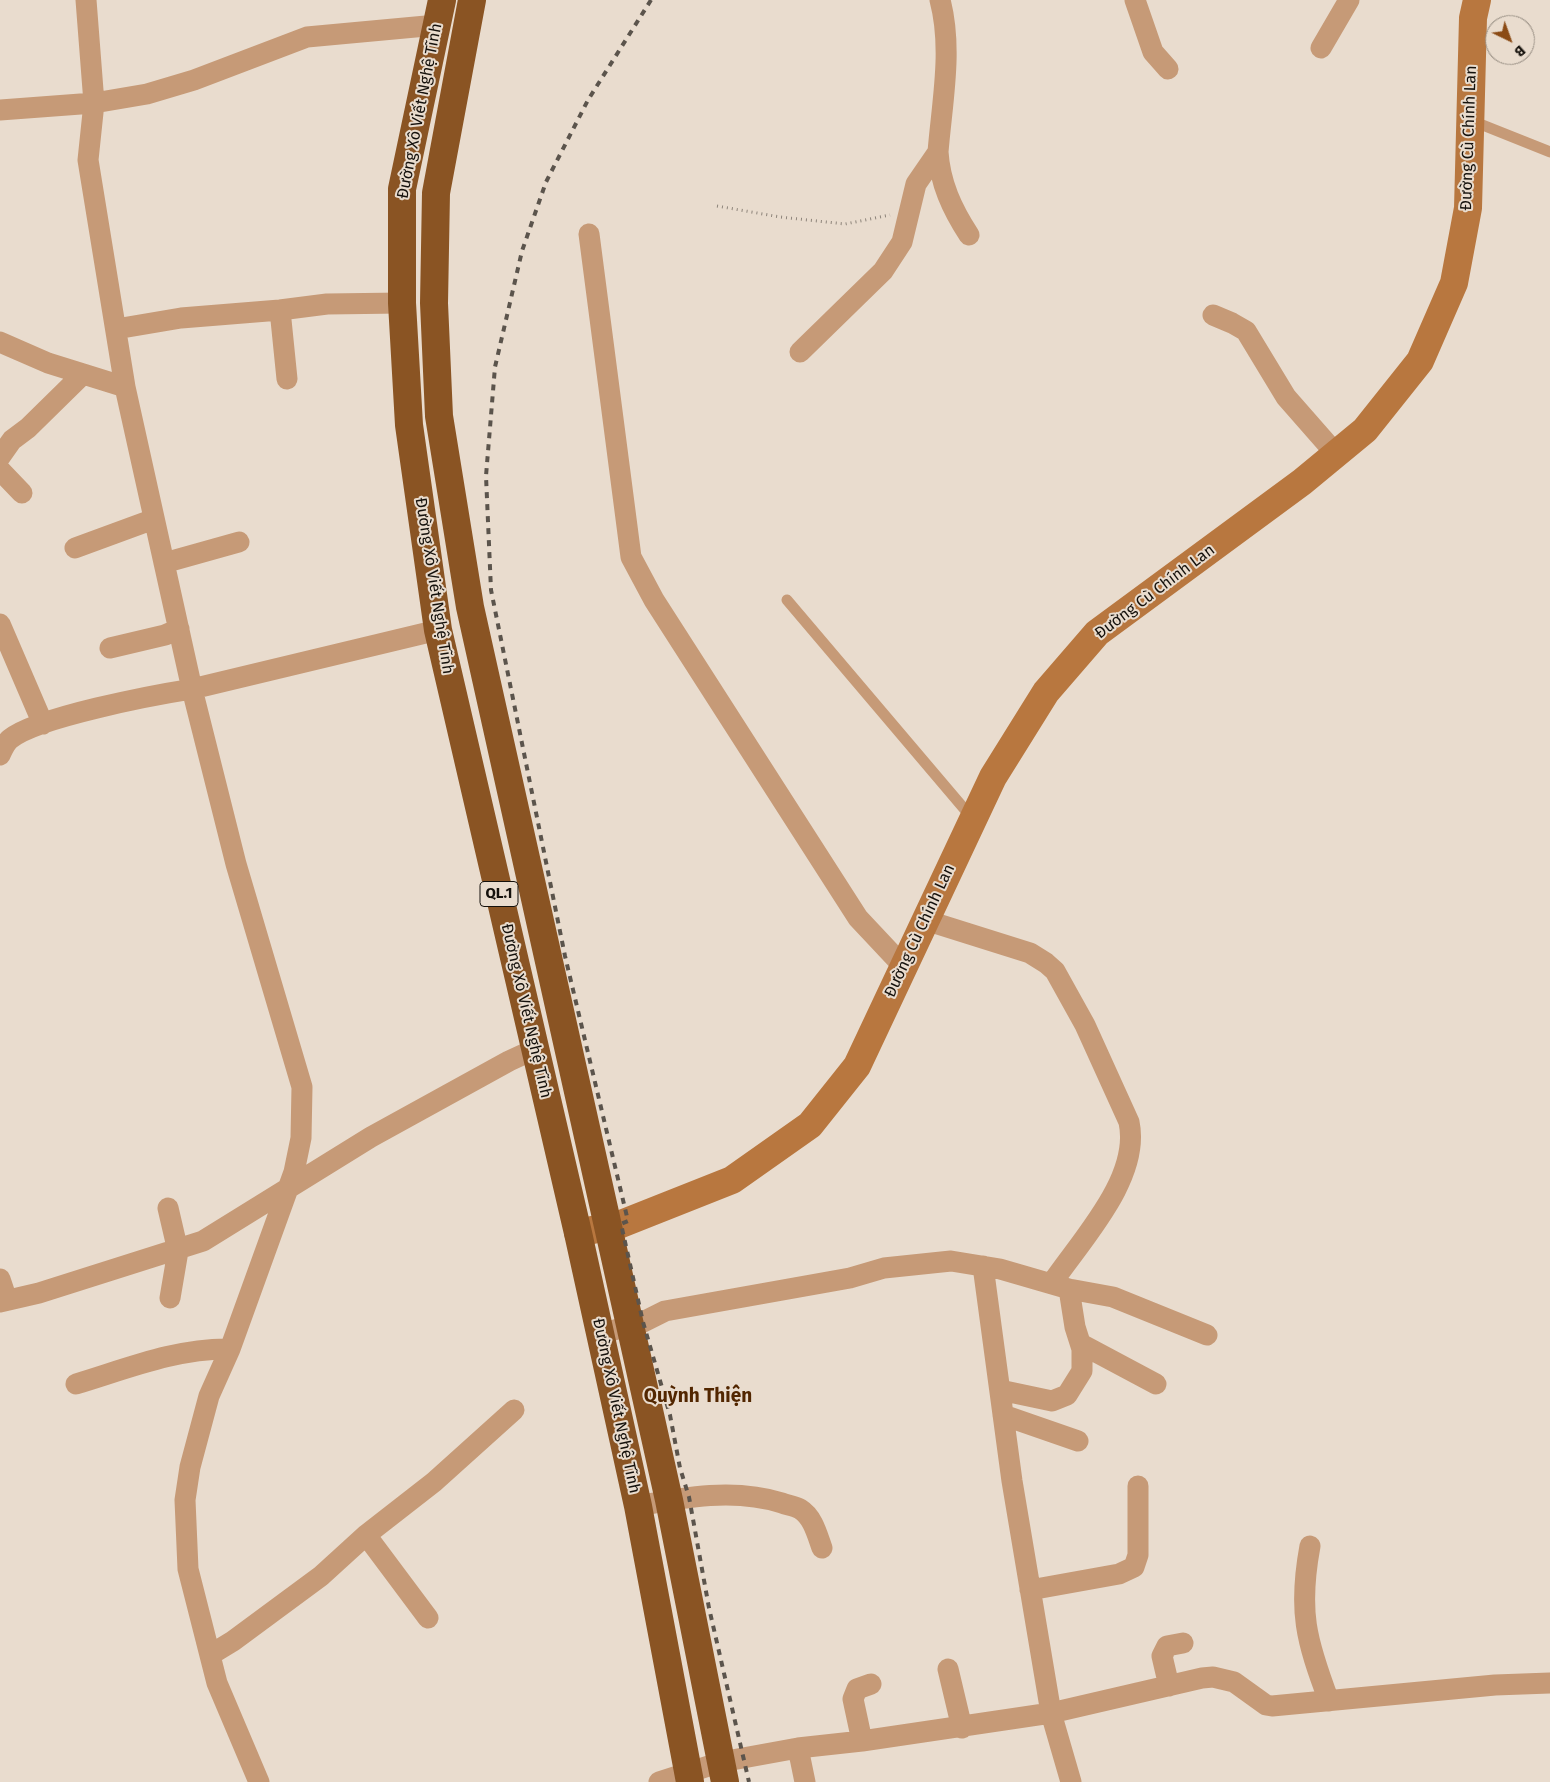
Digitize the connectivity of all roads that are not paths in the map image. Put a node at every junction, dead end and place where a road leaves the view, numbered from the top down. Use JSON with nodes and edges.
{"nodes":[{"id":1,"x":86,"y":0,"type":"edge"},
{"id":2,"x":472,"y":0,"type":"edge"},
{"id":3,"x":940,"y":0,"type":"edge"},
{"id":4,"x":1135,"y":0,"type":"edge"},
{"id":5,"x":1349,"y":0,"type":"edge"},
{"id":6,"x":1477,"y":0,"type":"edge"},
{"id":7,"x":439,"y":13,"type":"edge"},
{"id":8,"x":1321,"y":48,"type":"dead end"},
{"id":9,"x":1168,"y":69,"type":"dead end"},
{"id":10,"x":94,"y":103,"type":"junction"},
{"id":11,"x":0,"y":110,"type":"edge"},
{"id":12,"x":1470,"y":120,"type":"junction"},
{"id":13,"x":938,"y":152,"type":"junction"},
{"id":14,"x":1550,"y":152,"type":"edge"},
{"id":15,"x":589,"y":234,"type":"dead end"},
{"id":16,"x":970,"y":235,"type":"dead end"},
{"id":17,"x":402,"y":303,"type":"junction"},
{"id":18,"x":280,"y":310,"type":"junction"},
{"id":19,"x":1213,"y":315,"type":"dead end"},
{"id":20,"x":116,"y":329,"type":"junction"},
{"id":21,"x":0,"y":342,"type":"edge"},
{"id":22,"x":800,"y":352,"type":"dead end"},
{"id":23,"x":83,"y":374,"type":"junction"},
{"id":24,"x":287,"y":378,"type":"dead end"},
{"id":25,"x":125,"y":387,"type":"junction"},
{"id":26,"x":1336,"y":454,"type":"junction"},
{"id":27,"x":0,"y":457,"type":"edge"},
{"id":28,"x":0,"y":470,"type":"edge"},
{"id":29,"x":22,"y":493,"type":"dead end"},
{"id":30,"x":154,"y":519,"type":"junction"},
{"id":31,"x":239,"y":542,"type":"dead end"},
{"id":32,"x":75,"y":548,"type":"dead end"},
{"id":33,"x":164,"y":563,"type":"junction"},
{"id":34,"x":787,"y":600,"type":"dead end"},
{"id":35,"x":0,"y":624,"type":"edge"},
{"id":36,"x":179,"y":629,"type":"junction"},
{"id":37,"x":438,"y":630,"type":"junction"},
{"id":38,"x":110,"y":648,"type":"dead end"},
{"id":39,"x":192,"y":689,"type":"junction"},
{"id":40,"x":43,"y":724,"type":"junction"},
{"id":41,"x":0,"y":755,"type":"edge"},
{"id":42,"x":973,"y":819,"type":"junction"},
{"id":43,"x":926,"y":920,"type":"junction"},
{"id":44,"x":904,"y":966,"type":"junction"},
{"id":45,"x":535,"y":1049,"type":"junction"},
{"id":46,"x":287,"y":1189,"type":"junction"},
{"id":47,"x":168,"y":1208,"type":"dead end"},
{"id":48,"x":607,"y":1228,"type":"junction"},
{"id":49,"x":578,"y":1233,"type":"junction"},
{"id":50,"x":178,"y":1250,"type":"junction"},
{"id":51,"x":983,"y":1266,"type":"junction"},
{"id":52,"x":0,"y":1279,"type":"edge"},
{"id":53,"x":1060,"y":1286,"type":"junction"},
{"id":54,"x":170,"y":1298,"type":"dead end"},
{"id":55,"x":4,"y":1301,"type":"edge"},
{"id":56,"x":630,"y":1327,"type":"junction"},
{"id":57,"x":600,"y":1334,"type":"junction"},
{"id":58,"x":1207,"y":1335,"type":"dead end"},
{"id":59,"x":1081,"y":1344,"type":"junction"},
{"id":60,"x":230,"y":1349,"type":"junction"},
{"id":61,"x":76,"y":1384,"type":"dead end"},
{"id":62,"x":1156,"y":1384,"type":"dead end"},
{"id":63,"x":1000,"y":1390,"type":"junction"},
{"id":64,"x":514,"y":1410,"type":"dead end"},
{"id":65,"x":1003,"y":1415,"type":"junction"},
{"id":66,"x":1078,"y":1441,"type":"dead end"},
{"id":67,"x":1138,"y":1486,"type":"dead end"},
{"id":68,"x":668,"y":1500,"type":"junction"},
{"id":69,"x":638,"y":1506,"type":"junction"},
{"id":70,"x":366,"y":1535,"type":"junction"},
{"id":71,"x":1310,"y":1546,"type":"dead end"},
{"id":72,"x":822,"y":1548,"type":"dead end"},
{"id":73,"x":1030,"y":1590,"type":"junction"},
{"id":74,"x":428,"y":1618,"type":"dead end"},
{"id":75,"x":1183,"y":1643,"type":"dead end"},
{"id":76,"x":210,"y":1655,"type":"junction"},
{"id":77,"x":948,"y":1669,"type":"dead end"},
{"id":78,"x":1550,"y":1683,"type":"edge"},
{"id":79,"x":871,"y":1684,"type":"dead end"},
{"id":80,"x":1168,"y":1686,"type":"junction"},
{"id":81,"x":1329,"y":1700,"type":"junction"},
{"id":82,"x":1051,"y":1713,"type":"junction"},
{"id":83,"x":962,"y":1728,"type":"junction"},
{"id":84,"x":862,"y":1741,"type":"junction"},
{"id":85,"x":798,"y":1748,"type":"junction"},
{"id":86,"x":723,"y":1772,"type":"edge"},
{"id":87,"x":689,"y":1777,"type":"edge"},
{"id":88,"x":259,"y":1782,"type":"edge"},
{"id":89,"x":659,"y":1782,"type":"edge"},
{"id":90,"x":806,"y":1782,"type":"edge"},
{"id":91,"x":1071,"y":1782,"type":"edge"}],
"edges":[{"from":1,"to":10,"type":"street"},
{"from":2,"to":48,"type":"highway","name":"Đường Xô Viết Nghệ Tĩnh","number":"QL.1"},
{"from":3,"to":13,"type":"street"},
{"from":4,"to":9,"type":"street"},
{"from":5,"to":8,"type":"street"},
{"from":6,"to":12,"type":"street","name":"Đường Cù Chính Lan"},
{"from":7,"to":10,"type":"street"},
{"from":7,"to":17,"type":"highway","name":"Đường Xô Viết Nghệ Tĩnh","number":"QL.1"},
{"from":10,"to":11,"type":"street"},
{"from":10,"to":20,"type":"street"},
{"from":12,"to":14,"type":"lane"},
{"from":12,"to":26,"type":"street","name":"Đường Cù Chính Lan"},
{"from":13,"to":16,"type":"street"},
{"from":13,"to":22,"type":"street"},
{"from":15,"to":44,"type":"street"},
{"from":17,"to":18,"type":"street"},
{"from":17,"to":37,"type":"highway","name":"Đường Xô Viết Nghệ Tĩnh","number":"QL.1"},
{"from":18,"to":20,"type":"street"},
{"from":18,"to":24,"type":"street"},
{"from":19,"to":26,"type":"street"},
{"from":20,"to":25,"type":"street"},
{"from":21,"to":23,"type":"street"},
{"from":23,"to":25,"type":"street"},
{"from":23,"to":27,"type":"street"},
{"from":25,"to":30,"type":"street"},
{"from":26,"to":42,"type":"street","name":"Đường Cù Chính Lan"},
{"from":28,"to":29,"type":"street"},
{"from":30,"to":32,"type":"street"},
{"from":30,"to":33,"type":"street"},
{"from":31,"to":33,"type":"street"},
{"from":33,"to":36,"type":"street"},
{"from":34,"to":42,"type":"lane"},
{"from":35,"to":40,"type":"street"},
{"from":36,"to":38,"type":"street"},
{"from":36,"to":39,"type":"street"},
{"from":37,"to":39,"type":"street"},
{"from":37,"to":45,"type":"highway","name":"Đường Xô Viết Nghệ Tĩnh","number":"QL.1"},
{"from":39,"to":40,"type":"street"},
{"from":39,"to":46,"type":"street"},
{"from":40,"to":41,"type":"street"},
{"from":42,"to":43,"type":"street","name":"Đường Cù Chính Lan"},
{"from":43,"to":44,"type":"street","name":"Đường Cù Chính Lan"},
{"from":43,"to":53,"type":"street"},
{"from":44,"to":48,"type":"street","name":"Đường Cù Chính Lan"},
{"from":45,"to":46,"type":"street"},
{"from":45,"to":49,"type":"highway","name":"Đường Xô Viết Nghệ Tĩnh","number":"QL.1"},
{"from":46,"to":50,"type":"street"},
{"from":46,"to":60,"type":"street"},
{"from":47,"to":50,"type":"street"},
{"from":48,"to":49,"type":"street","name":"Đường Cù Chính Lan"},
{"from":48,"to":56,"type":"highway","name":"Đường Xô Viết Nghệ Tĩnh","number":"QL.1"},
{"from":49,"to":57,"type":"highway","name":"Đường Xô Viết Nghệ Tĩnh","number":"QL.1"},
{"from":50,"to":54,"type":"street"},
{"from":50,"to":55,"type":"street"},
{"from":51,"to":53,"type":"street"},
{"from":51,"to":56,"type":"street"},
{"from":51,"to":63,"type":"street"},
{"from":52,"to":55,"type":"street"},
{"from":53,"to":58,"type":"street"},
{"from":53,"to":59,"type":"street"},
{"from":56,"to":57,"type":"street"},
{"from":56,"to":68,"type":"highway","name":"Đường Xô Viết Nghệ Tĩnh","number":"QL.1"},
{"from":57,"to":69,"type":"highway","name":"Đường Xô Viết Nghệ Tĩnh","number":"QL.1"},
{"from":59,"to":62,"type":"street"},
{"from":59,"to":63,"type":"street"},
{"from":60,"to":61,"type":"street"},
{"from":60,"to":76,"type":"street"},
{"from":63,"to":65,"type":"street"},
{"from":64,"to":70,"type":"street"},
{"from":65,"to":66,"type":"street"},
{"from":65,"to":73,"type":"street"},
{"from":67,"to":73,"type":"street"},
{"from":68,"to":69,"type":"street"},
{"from":68,"to":72,"type":"street"},
{"from":68,"to":86,"type":"highway","name":"Đường Xô Viết Nghệ Tĩnh","number":"QL.1"},
{"from":69,"to":87,"type":"highway","name":"Đường Xô Viết Nghệ Tĩnh","number":"QL.1"},
{"from":70,"to":74,"type":"street"},
{"from":70,"to":76,"type":"street"},
{"from":71,"to":81,"type":"street"},
{"from":73,"to":82,"type":"street"},
{"from":75,"to":80,"type":"street"},
{"from":76,"to":88,"type":"street"},
{"from":77,"to":83,"type":"street"},
{"from":78,"to":81,"type":"street"},
{"from":79,"to":84,"type":"street"},
{"from":80,"to":81,"type":"street"},
{"from":80,"to":82,"type":"street"},
{"from":82,"to":83,"type":"street"},
{"from":82,"to":91,"type":"street"},
{"from":83,"to":84,"type":"street"},
{"from":84,"to":85,"type":"street"},
{"from":85,"to":86,"type":"street"},
{"from":85,"to":90,"type":"street"},
{"from":86,"to":87,"type":"street"},
{"from":87,"to":89,"type":"street"}]}
